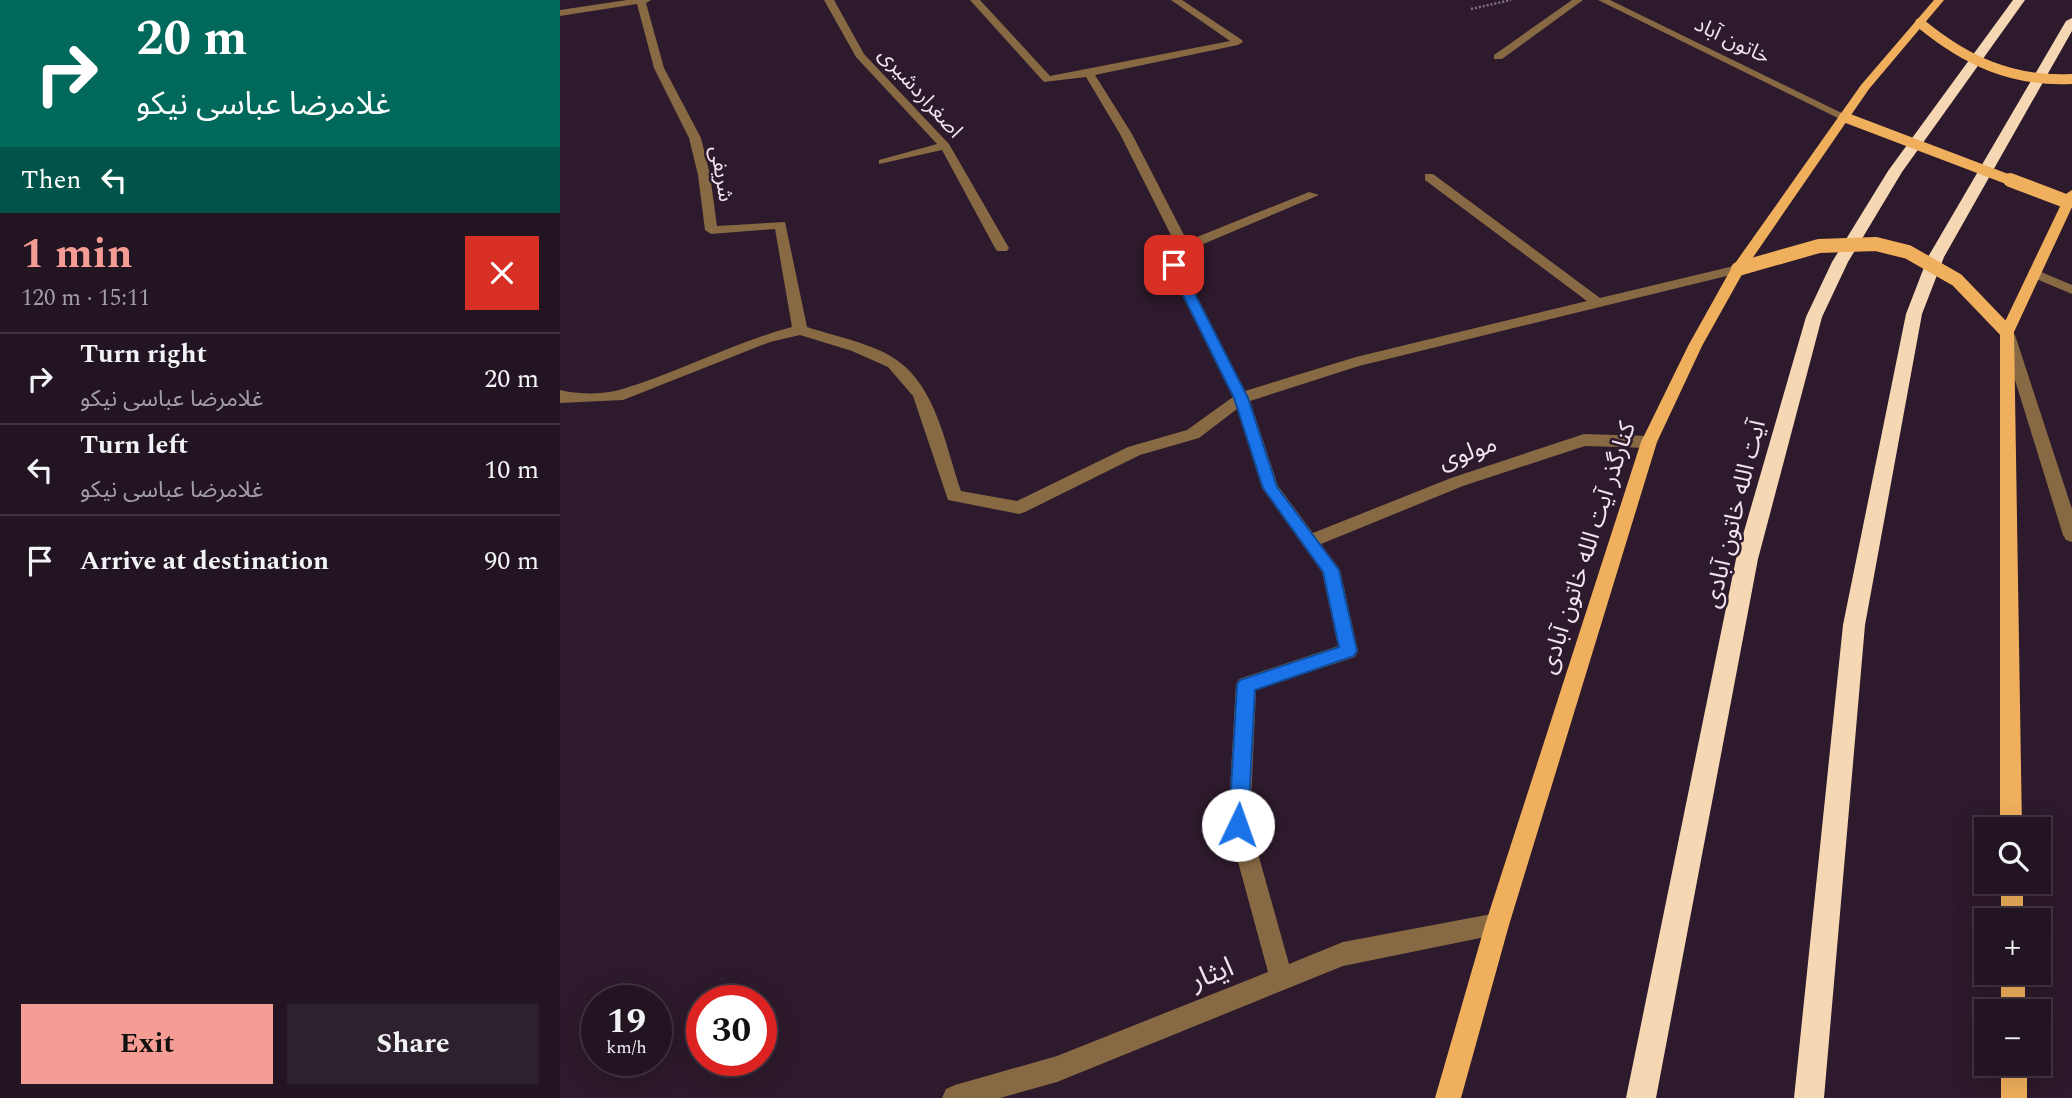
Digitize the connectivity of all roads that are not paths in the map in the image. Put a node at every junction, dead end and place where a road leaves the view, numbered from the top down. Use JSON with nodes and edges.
{"nodes":[{"id":1,"x":644,"y":0,"type":"edge"},
{"id":2,"x":829,"y":0,"type":"edge"},
{"id":3,"x":975,"y":0,"type":"edge"},
{"id":4,"x":1176,"y":0,"type":"edge"},
{"id":5,"x":1578,"y":0,"type":"edge"},
{"id":6,"x":1603,"y":0,"type":"edge"},
{"id":7,"x":1939,"y":0,"type":"edge"},
{"id":8,"x":2019,"y":0,"type":"edge"},
{"id":9,"x":560,"y":13,"type":"edge"},
{"id":10,"x":2072,"y":21,"type":"edge"},
{"id":11,"x":1920,"y":23,"type":"junction"},
{"id":12,"x":1498,"y":57,"type":"dead end"},
{"id":13,"x":1089,"y":73,"type":"junction"},
{"id":14,"x":2072,"y":79,"type":"edge"},
{"id":15,"x":1844,"y":117,"type":"junction"},
{"id":16,"x":945,"y":146,"type":"junction"},
{"id":17,"x":883,"y":162,"type":"dead end"},
{"id":18,"x":1429,"y":177,"type":"dead end"},
{"id":19,"x":1313,"y":195,"type":"dead end"},
{"id":20,"x":2071,"y":200,"type":"edge"},
{"id":21,"x":1184,"y":247,"type":"junction"},
{"id":22,"x":1002,"y":248,"type":"dead end"},
{"id":23,"x":1738,"y":269,"type":"junction"},
{"id":24,"x":2034,"y":273,"type":"junction"},
{"id":25,"x":2072,"y":290,"type":"edge"},
{"id":26,"x":1598,"y":303,"type":"junction"},
{"id":27,"x":800,"y":330,"type":"junction"},
{"id":28,"x":2007,"y":332,"type":"junction"},
{"id":29,"x":560,"y":395,"type":"edge"},
{"id":30,"x":1241,"y":398,"type":"junction"},
{"id":31,"x":1648,"y":442,"type":"junction"},
{"id":32,"x":2072,"y":535,"type":"edge"},
{"id":33,"x":1310,"y":541,"type":"junction"},
{"id":34,"x":2011,"y":817,"type":"edge"},
{"id":35,"x":1497,"y":925,"type":"junction"},
{"id":36,"x":1281,"y":978,"type":"junction"},
{"id":37,"x":2014,"y":1076,"type":"edge"},
{"id":38,"x":955,"y":1098,"type":"edge"},
{"id":39,"x":1448,"y":1098,"type":"edge"},
{"id":40,"x":1642,"y":1098,"type":"edge"},
{"id":41,"x":1810,"y":1098,"type":"edge"},
{"id":42,"x":2014,"y":1098,"type":"edge"}],
"edges":[{"from":1,"to":9,"type":"street"},
{"from":1,"to":27,"type":"street","name":"شریفی"},
{"from":2,"to":16,"type":"street","name":"اصغراردشیری"},
{"from":3,"to":13,"type":"street"},
{"from":4,"to":13,"type":"street"},
{"from":5,"to":12,"type":"street"},
{"from":6,"to":15,"type":"street","name":"خاتون آباد"},
{"from":7,"to":11,"type":"main road","name":"کنارگذر آیت الله خاتون آبادی"},
{"from":8,"to":40,"type":"highway","name":"آیت الله خاتون آبادی"},
{"from":10,"to":41,"type":"highway"},
{"from":11,"to":14,"type":"main road","bridge":true},
{"from":11,"to":15,"type":"main road","name":"کنارگذر آیت الله خاتون آبادی"},
{"from":13,"to":21,"type":"street"},
{"from":15,"to":20,"type":"main road","bridge":true},
{"from":15,"to":23,"type":"main road","name":"کنارگذر آیت الله خاتون آبادی"},
{"from":16,"to":17,"type":"street"},
{"from":16,"to":22,"type":"street","name":"اصغراردشیری"},
{"from":18,"to":26,"type":"street"},
{"from":19,"to":21,"type":"street"},
{"from":20,"to":24,"type":"main road"},
{"from":21,"to":30,"type":"street"},
{"from":23,"to":26,"type":"street"},
{"from":23,"to":28,"type":"main road","bridge":true},
{"from":23,"to":31,"type":"main road","name":"کنارگذر آیت الله خاتون آبادی"},
{"from":24,"to":25,"type":"street"},
{"from":24,"to":28,"type":"main road"},
{"from":26,"to":30,"type":"street"},
{"from":27,"to":29,"type":"street"},
{"from":27,"to":30,"type":"street"},
{"from":28,"to":32,"type":"street"},
{"from":28,"to":34,"type":"main road"},
{"from":30,"to":33,"type":"street"},
{"from":31,"to":33,"type":"street","name":"مولوی"},
{"from":31,"to":35,"type":"main road","name":"کنارگذر آیت الله خاتون آبادی"},
{"from":33,"to":36,"type":"street"},
{"from":35,"to":36,"type":"street","name":"ایثار"},
{"from":35,"to":39,"type":"main road","name":"کنارگذر آیت الله خاتون آبادی"},
{"from":36,"to":38,"type":"street","name":"ایثار"},
{"from":37,"to":42,"type":"main road"}]}
